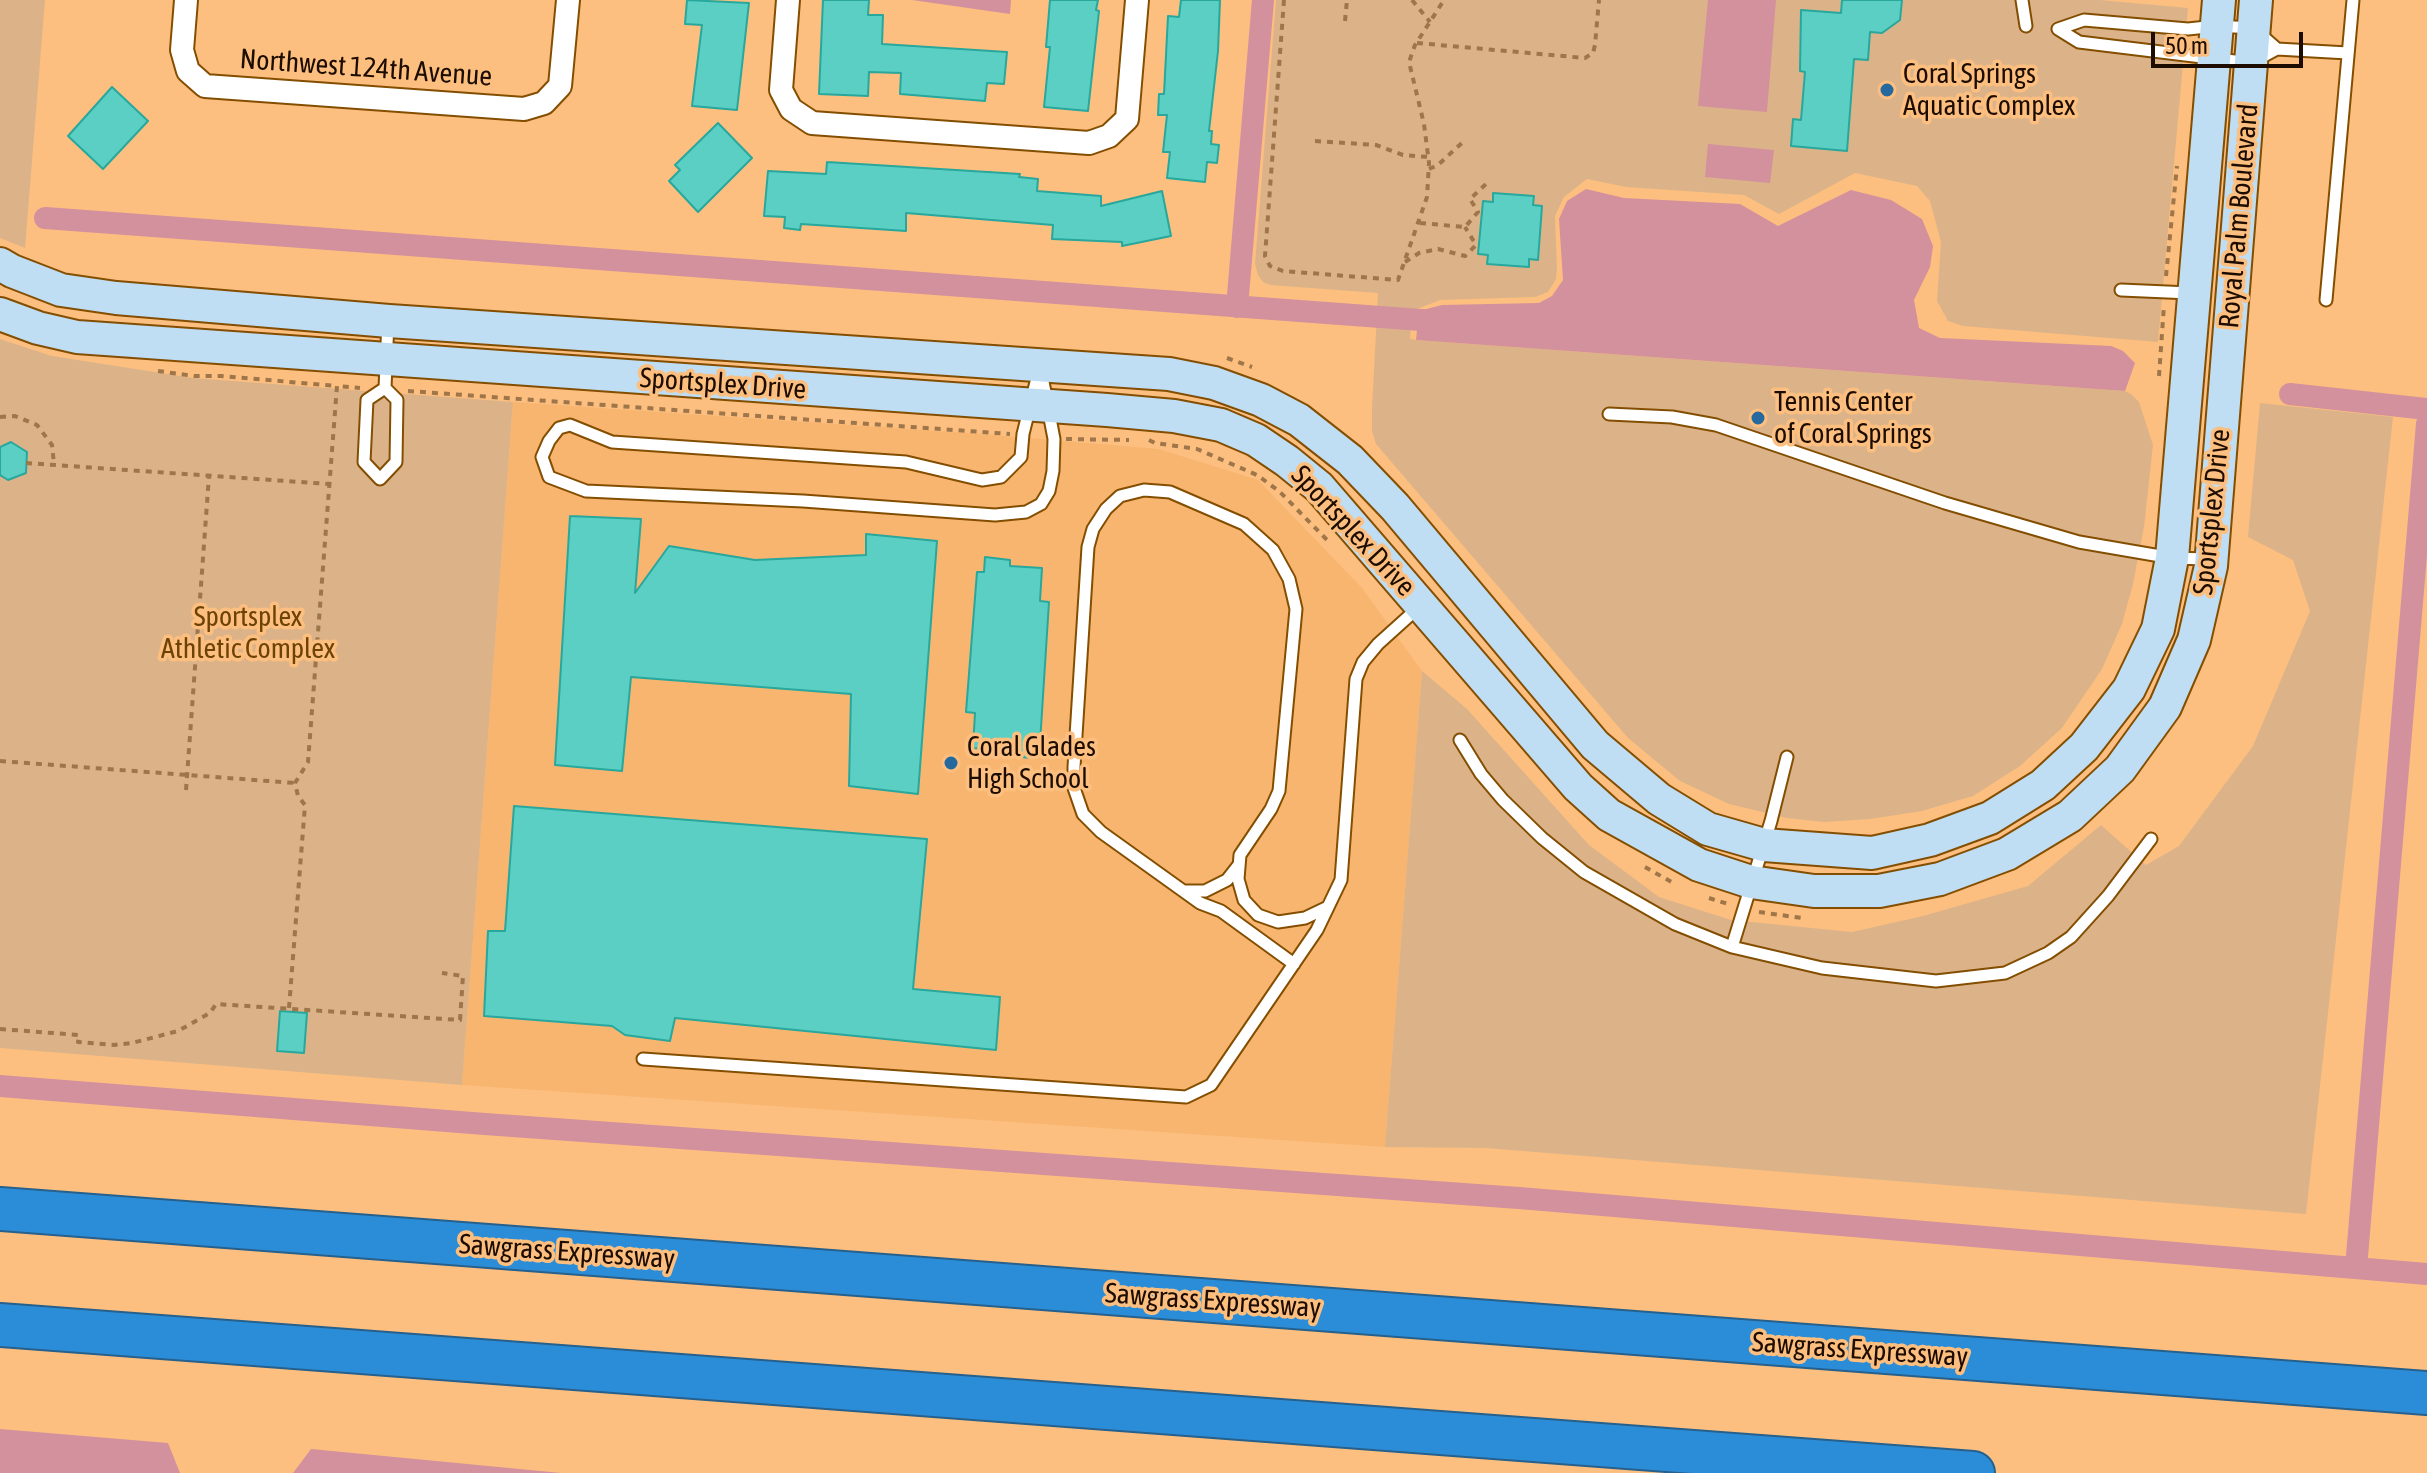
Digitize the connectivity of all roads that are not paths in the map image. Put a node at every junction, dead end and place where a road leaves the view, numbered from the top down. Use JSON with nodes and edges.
{"nodes":[{"id":1,"x":186,"y":0,"type":"edge"},
{"id":2,"x":568,"y":0,"type":"edge"},
{"id":3,"x":788,"y":0,"type":"edge"},
{"id":4,"x":1137,"y":0,"type":"edge"},
{"id":5,"x":2022,"y":0,"type":"edge"},
{"id":6,"x":2353,"y":0,"type":"edge"},
{"id":7,"x":2218,"y":13,"type":"edge"},
{"id":8,"x":2026,"y":26,"type":"dead end"},
{"id":9,"x":2259,"y":35,"type":"edge"},
{"id":10,"x":2348,"y":53,"type":"junction"},
{"id":11,"x":2213,"y":59,"type":"junction"},
{"id":12,"x":0,"y":264,"type":"edge"},
{"id":13,"x":2121,"y":290,"type":"dead end"},
{"id":14,"x":2195,"y":293,"type":"junction"},
{"id":15,"x":2326,"y":300,"type":"dead end"},
{"id":16,"x":0,"y":314,"type":"edge"},
{"id":17,"x":389,"y":321,"type":"junction"},
{"id":18,"x":1040,"y":366,"type":"junction"},
{"id":19,"x":2188,"y":381,"type":"joint"},
{"id":20,"x":385,"y":382,"type":"junction"},
{"id":21,"x":2225,"y":384,"type":"joint"},
{"id":22,"x":1609,"y":414,"type":"dead end"},
{"id":23,"x":1034,"y":415,"type":"junction"},
{"id":24,"x":2172,"y":558,"type":"junction"},
{"id":25,"x":2211,"y":559,"type":"junction"},
{"id":26,"x":1422,"y":604,"type":"junction"},
{"id":27,"x":1460,"y":740,"type":"dead end"},
{"id":28,"x":1787,"y":757,"type":"dead end"},
{"id":29,"x":2151,"y":839,"type":"dead end"},
{"id":30,"x":1764,"y":845,"type":"junction"},
{"id":31,"x":1239,"y":865,"type":"junction"},
{"id":32,"x":1184,"y":891,"type":"junction"},
{"id":33,"x":1749,"y":895,"type":"junction"},
{"id":34,"x":1328,"y":907,"type":"junction"},
{"id":35,"x":1732,"y":947,"type":"junction"},
{"id":36,"x":1294,"y":964,"type":"junction"},
{"id":37,"x":643,"y":1059,"type":"dead end"},
{"id":38,"x":0,"y":1209,"type":"edge"},
{"id":39,"x":0,"y":1325,"type":"edge"},
{"id":40,"x":2427,"y":1393,"type":"edge"},
{"id":41,"x":1973,"y":1473,"type":"edge"}],
"edges":[{"from":1,"to":2,"type":"street","name":"Northwest 124th Avenue"},
{"from":3,"to":4,"type":"street"},
{"from":5,"to":8,"type":"lane"},
{"from":6,"to":10,"type":"lane"},
{"from":7,"to":9,"type":"lane"},
{"from":7,"to":11,"type":"street","name":"Royal Palm Boulevard"},
{"from":7,"to":11,"type":"lane"},
{"from":9,"to":10,"type":"lane"},
{"from":9,"to":11,"type":"lane"},
{"from":9,"to":21,"type":"street","name":"Royal Palm Boulevard"},
{"from":10,"to":15,"type":"lane"},
{"from":11,"to":14,"type":"street","name":"Royal Palm Boulevard"},
{"from":12,"to":17,"type":"street","name":"Sportsplex Drive"},
{"from":13,"to":14,"type":"lane"},
{"from":14,"to":19,"type":"street","name":"Royal Palm Boulevard"},
{"from":16,"to":20,"type":"street","name":"Sportsplex Drive"},
{"from":17,"to":18,"type":"street","name":"Sportsplex Drive"},
{"from":17,"to":20,"type":"lane"},
{"from":18,"to":23,"type":"lane"},
{"from":18,"to":23,"type":"lane"},
{"from":18,"to":30,"type":"street","name":"Sportsplex Drive"},
{"from":19,"to":24,"type":"street","name":"Sportsplex Drive"},
{"from":20,"to":20,"type":"lane"},
{"from":20,"to":23,"type":"street","name":"Sportsplex Drive"},
{"from":21,"to":25,"type":"street","name":"Sportsplex Drive"},
{"from":22,"to":24,"type":"lane"},
{"from":23,"to":23,"type":"lane"},
{"from":23,"to":26,"type":"street","name":"Sportsplex Drive"},
{"from":24,"to":25,"type":"lane"},
{"from":24,"to":30,"type":"street","name":"Sportsplex Drive"},
{"from":25,"to":33,"type":"street","name":"Sportsplex Drive"},
{"from":26,"to":33,"type":"street","name":"Sportsplex Drive"},
{"from":26,"to":34,"type":"lane"},
{"from":27,"to":35,"type":"lane"},
{"from":28,"to":30,"type":"lane"},
{"from":29,"to":35,"type":"lane"},
{"from":30,"to":33,"type":"lane"},
{"from":31,"to":32,"type":"lane"},
{"from":31,"to":32,"type":"lane"},
{"from":31,"to":34,"type":"lane"},
{"from":32,"to":36,"type":"lane"},
{"from":33,"to":35,"type":"lane"},
{"from":34,"to":36,"type":"lane"},
{"from":36,"to":37,"type":"lane"},
{"from":38,"to":40,"type":"highway","name":"Sawgrass Expressway"},
{"from":39,"to":41,"type":"highway"}]}
